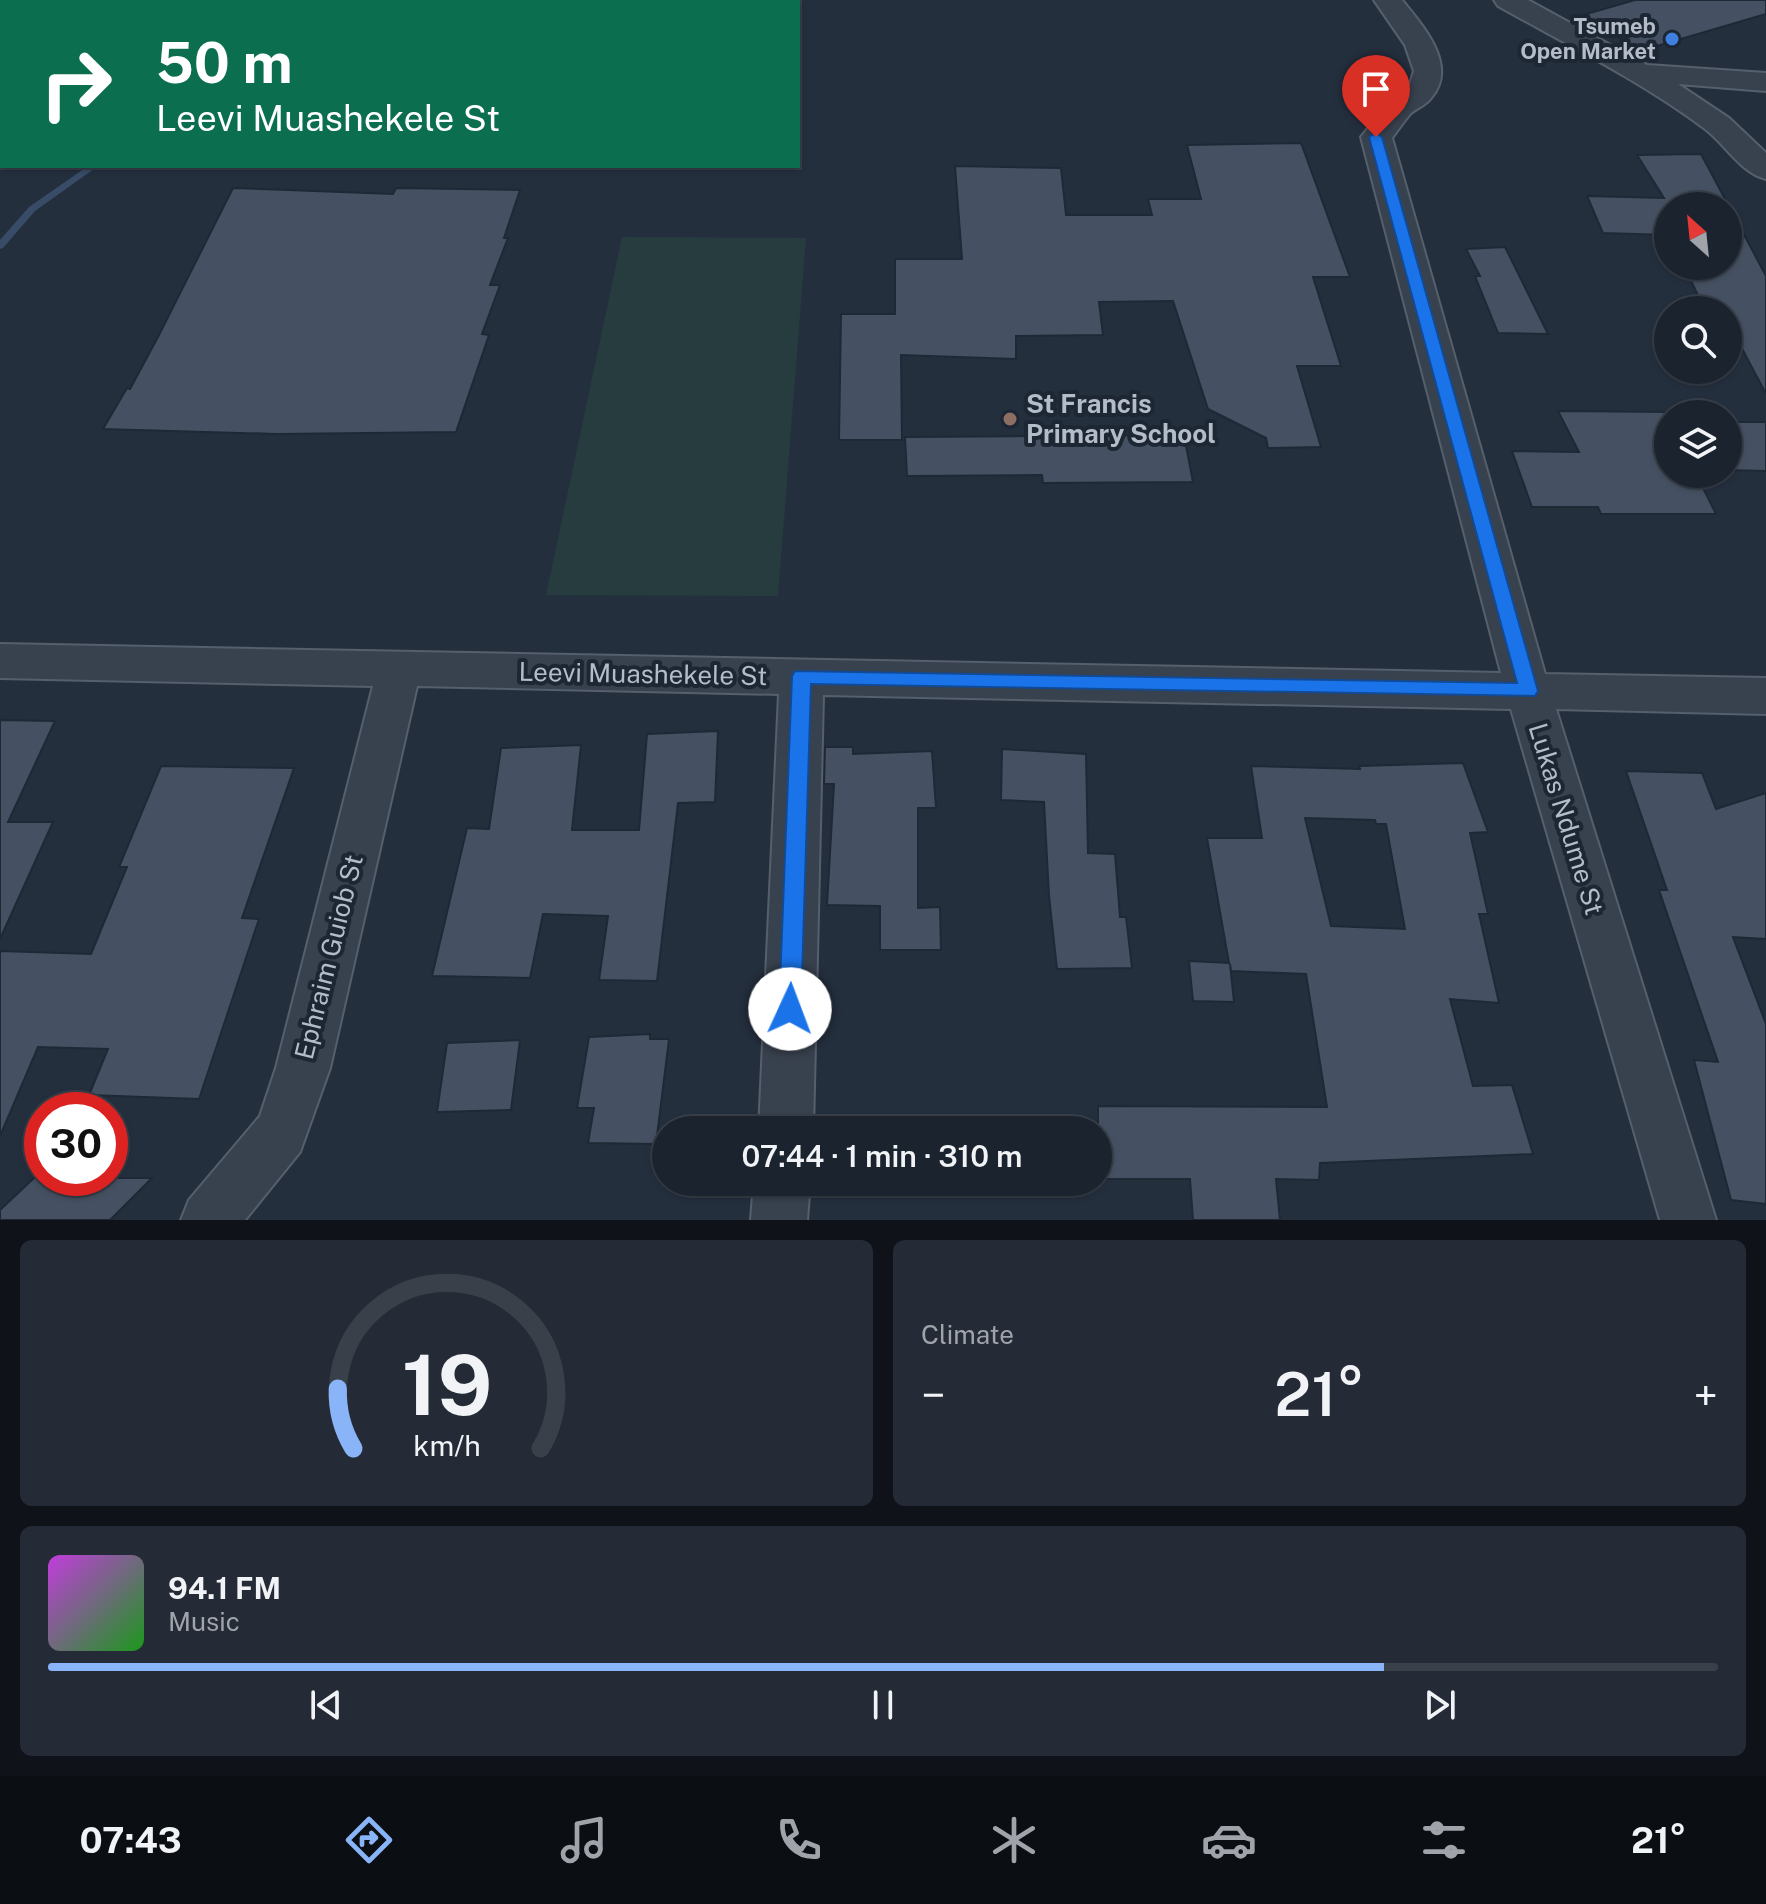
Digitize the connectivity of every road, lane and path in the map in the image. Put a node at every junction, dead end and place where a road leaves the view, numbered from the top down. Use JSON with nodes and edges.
{"nodes":[{"id":1,"x":1388,"y":0,"type":"edge"},
{"id":2,"x":1508,"y":0,"type":"edge"},
{"id":3,"x":1641,"y":73,"type":"junction"},
{"id":4,"x":1766,"y":82,"type":"edge"},
{"id":5,"x":1766,"y":170,"type":"edge"},
{"id":6,"x":0,"y":661,"type":"edge"},
{"id":7,"x":399,"y":670,"type":"junction"},
{"id":8,"x":802,"y":676,"type":"junction"},
{"id":9,"x":1528,"y":691,"type":"junction"},
{"id":10,"x":1766,"y":696,"type":"edge"},
{"id":11,"x":786,"y":1116,"type":"edge"},
{"id":12,"x":781,"y":1196,"type":"edge"},
{"id":13,"x":209,"y":1220,"type":"edge"},
{"id":14,"x":779,"y":1220,"type":"edge"},
{"id":15,"x":1688,"y":1220,"type":"edge"}],
"edges":[{"from":1,"to":9,"type":"street","name":"Lukas Ndume St"},
{"from":2,"to":3,"type":"street"},
{"from":3,"to":4,"type":"street"},
{"from":3,"to":5,"type":"street"},
{"from":6,"to":7,"type":"street","name":"Leevi Muashekele St"},
{"from":7,"to":8,"type":"street","name":"Leevi Muashekele St"},
{"from":7,"to":13,"type":"street","name":"Ephraim Guiob St"},
{"from":8,"to":9,"type":"street","name":"Leevi Muashekele St"},
{"from":8,"to":11,"type":"street"},
{"from":9,"to":10,"type":"street","name":"Leevi Muashekele St"},
{"from":9,"to":15,"type":"street","name":"Lukas Ndume St"},
{"from":12,"to":14,"type":"street"}]}
